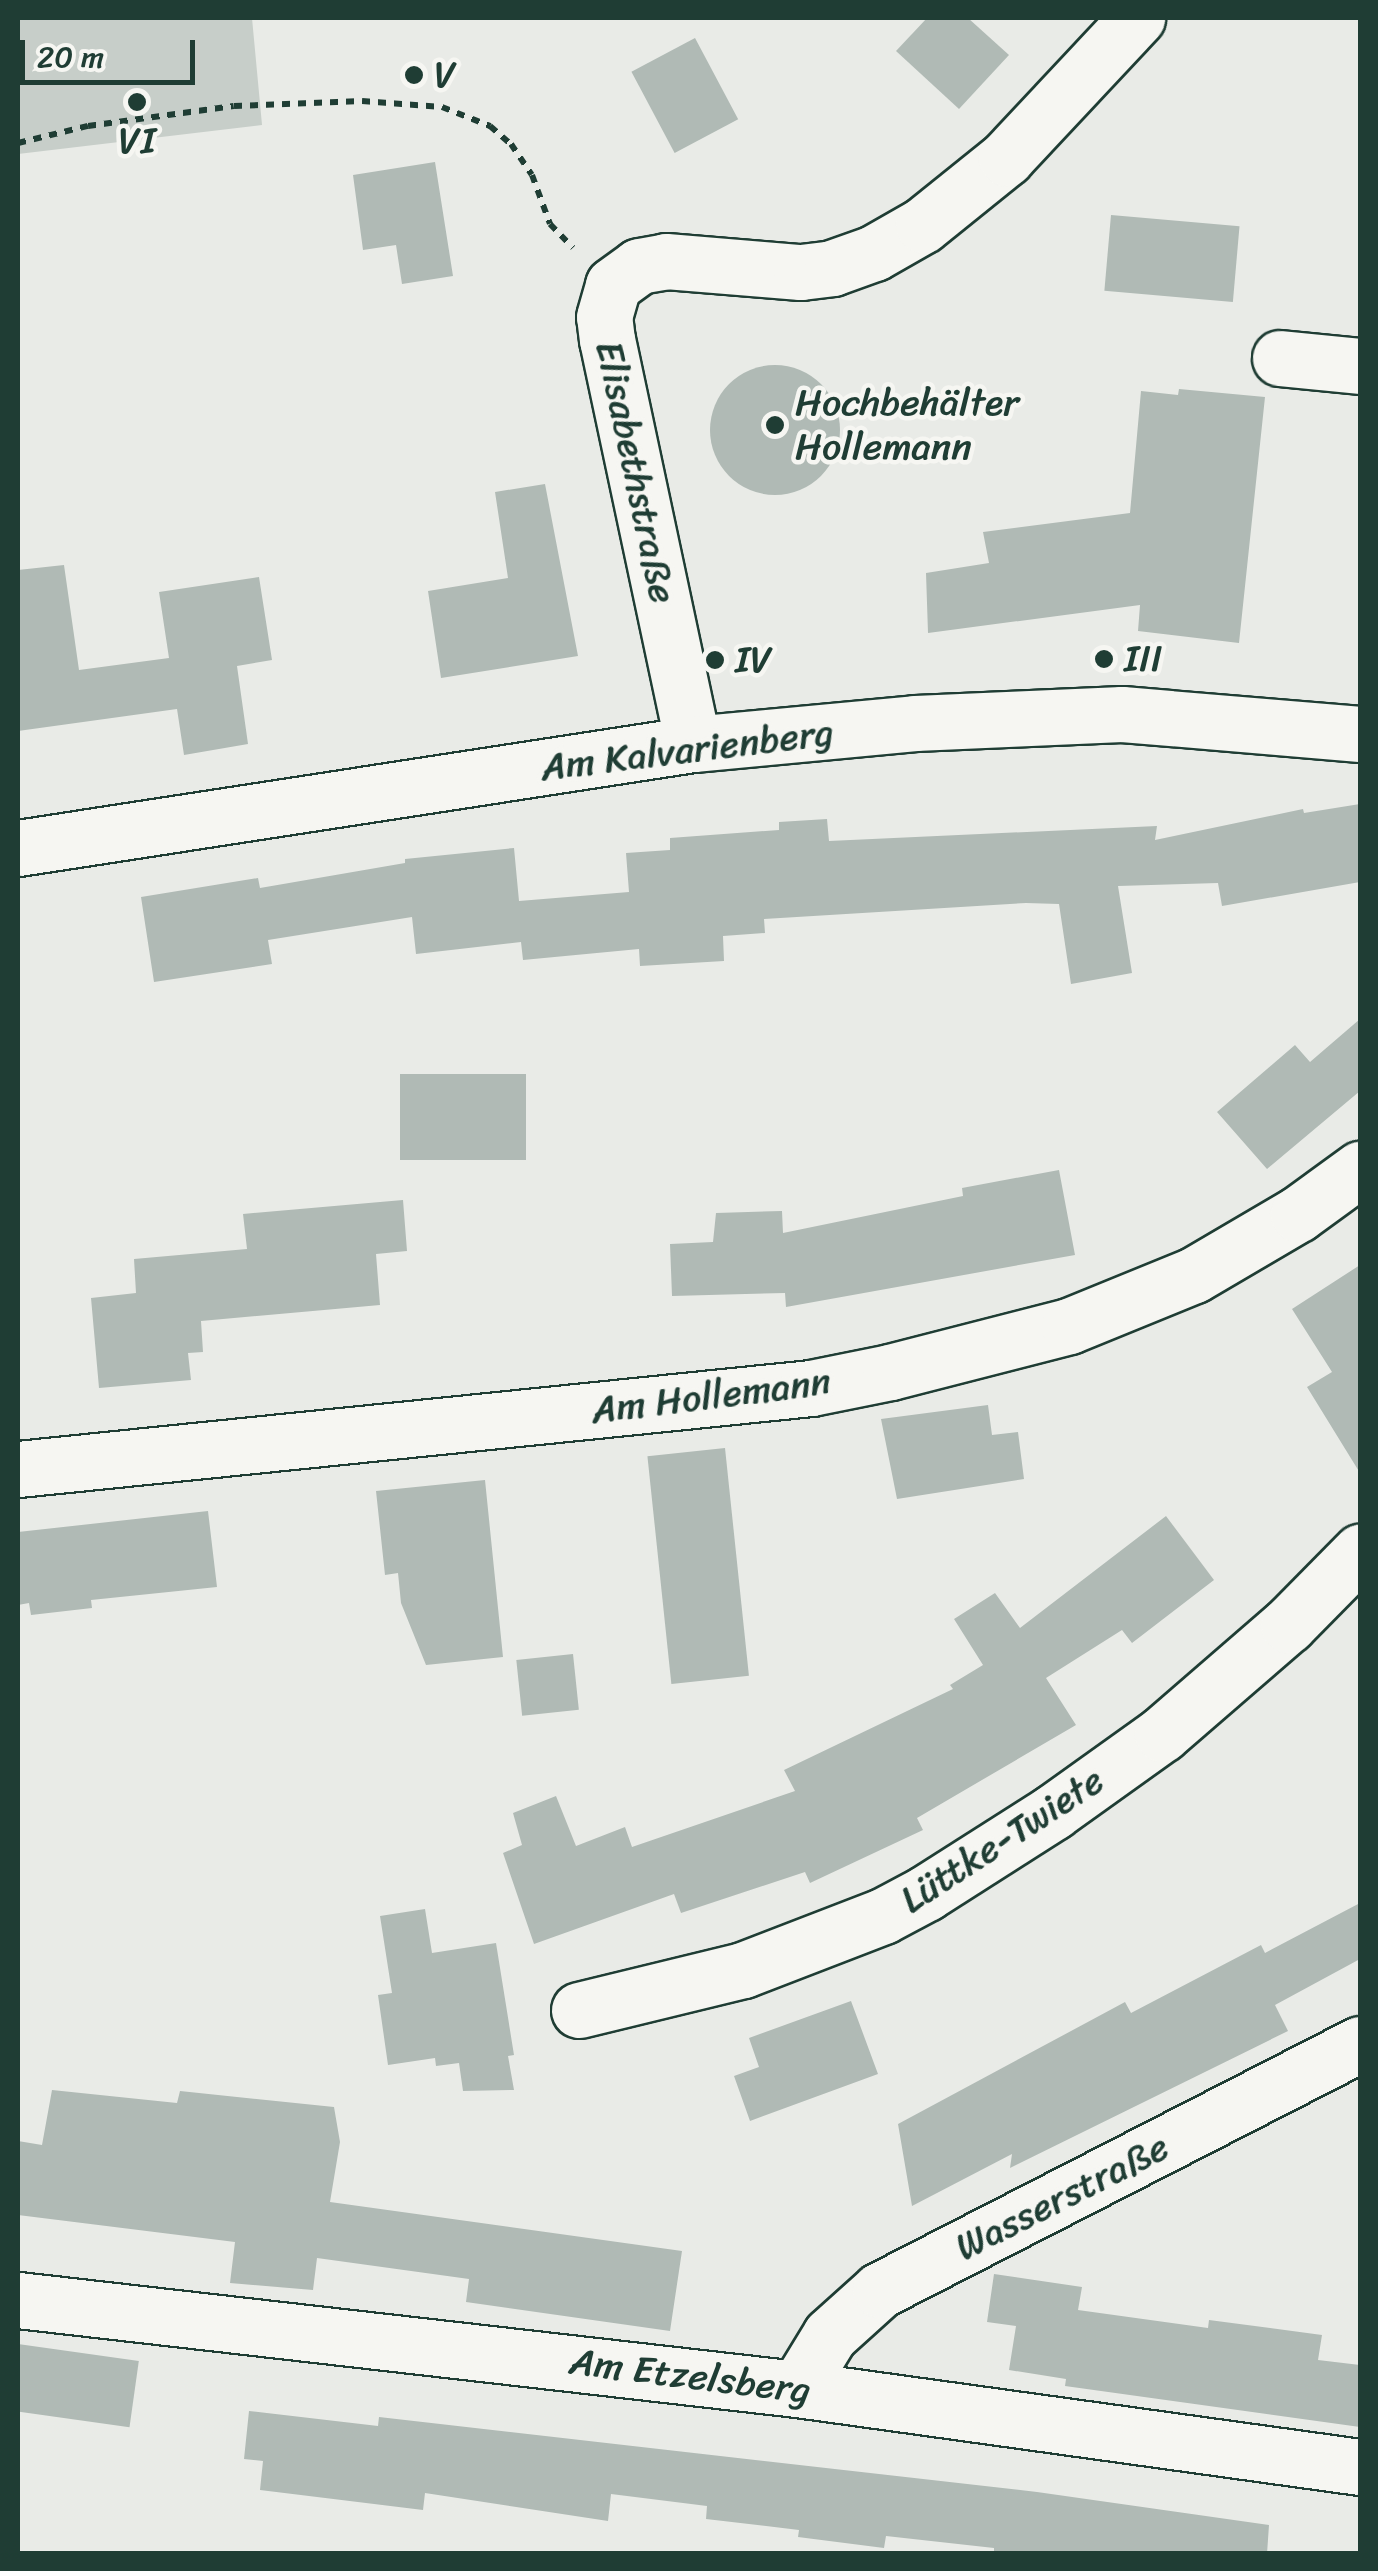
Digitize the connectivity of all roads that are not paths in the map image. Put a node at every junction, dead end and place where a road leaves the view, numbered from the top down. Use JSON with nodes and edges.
{"nodes":[{"id":1,"x":1138,"y":18,"type":"edge"},
{"id":2,"x":1280,"y":358,"type":"dead end"},
{"id":3,"x":1360,"y":366,"type":"edge"},
{"id":4,"x":1360,"y":734,"type":"edge"},
{"id":5,"x":694,"y":744,"type":"junction"},
{"id":6,"x":18,"y":848,"type":"edge"},
{"id":7,"x":1360,"y":1169,"type":"edge"},
{"id":8,"x":18,"y":1469,"type":"edge"},
{"id":9,"x":1360,"y":1552,"type":"edge"},
{"id":10,"x":579,"y":2010,"type":"dead end"},
{"id":11,"x":1360,"y":2044,"type":"edge"},
{"id":12,"x":18,"y":2300,"type":"edge"},
{"id":13,"x":797,"y":2389,"type":"junction"},
{"id":14,"x":1360,"y":2466,"type":"edge"}],
"edges":[{"from":1,"to":5,"type":"street","name":"Elisabethstraße"},
{"from":2,"to":3,"type":"street"},
{"from":4,"to":5,"type":"street","name":"Am Kalvarienberg"},
{"from":5,"to":6,"type":"street","name":"Am Kalvarienberg"},
{"from":7,"to":8,"type":"street","name":"Am Hollemann"},
{"from":9,"to":10,"type":"street","name":"Lüttke-Twiete"},
{"from":11,"to":13,"type":"street","name":"Wasserstraße"},
{"from":12,"to":13,"type":"street","name":"Am Etzelsberg"},
{"from":13,"to":14,"type":"street","name":"Am Etzelsberg"}]}
